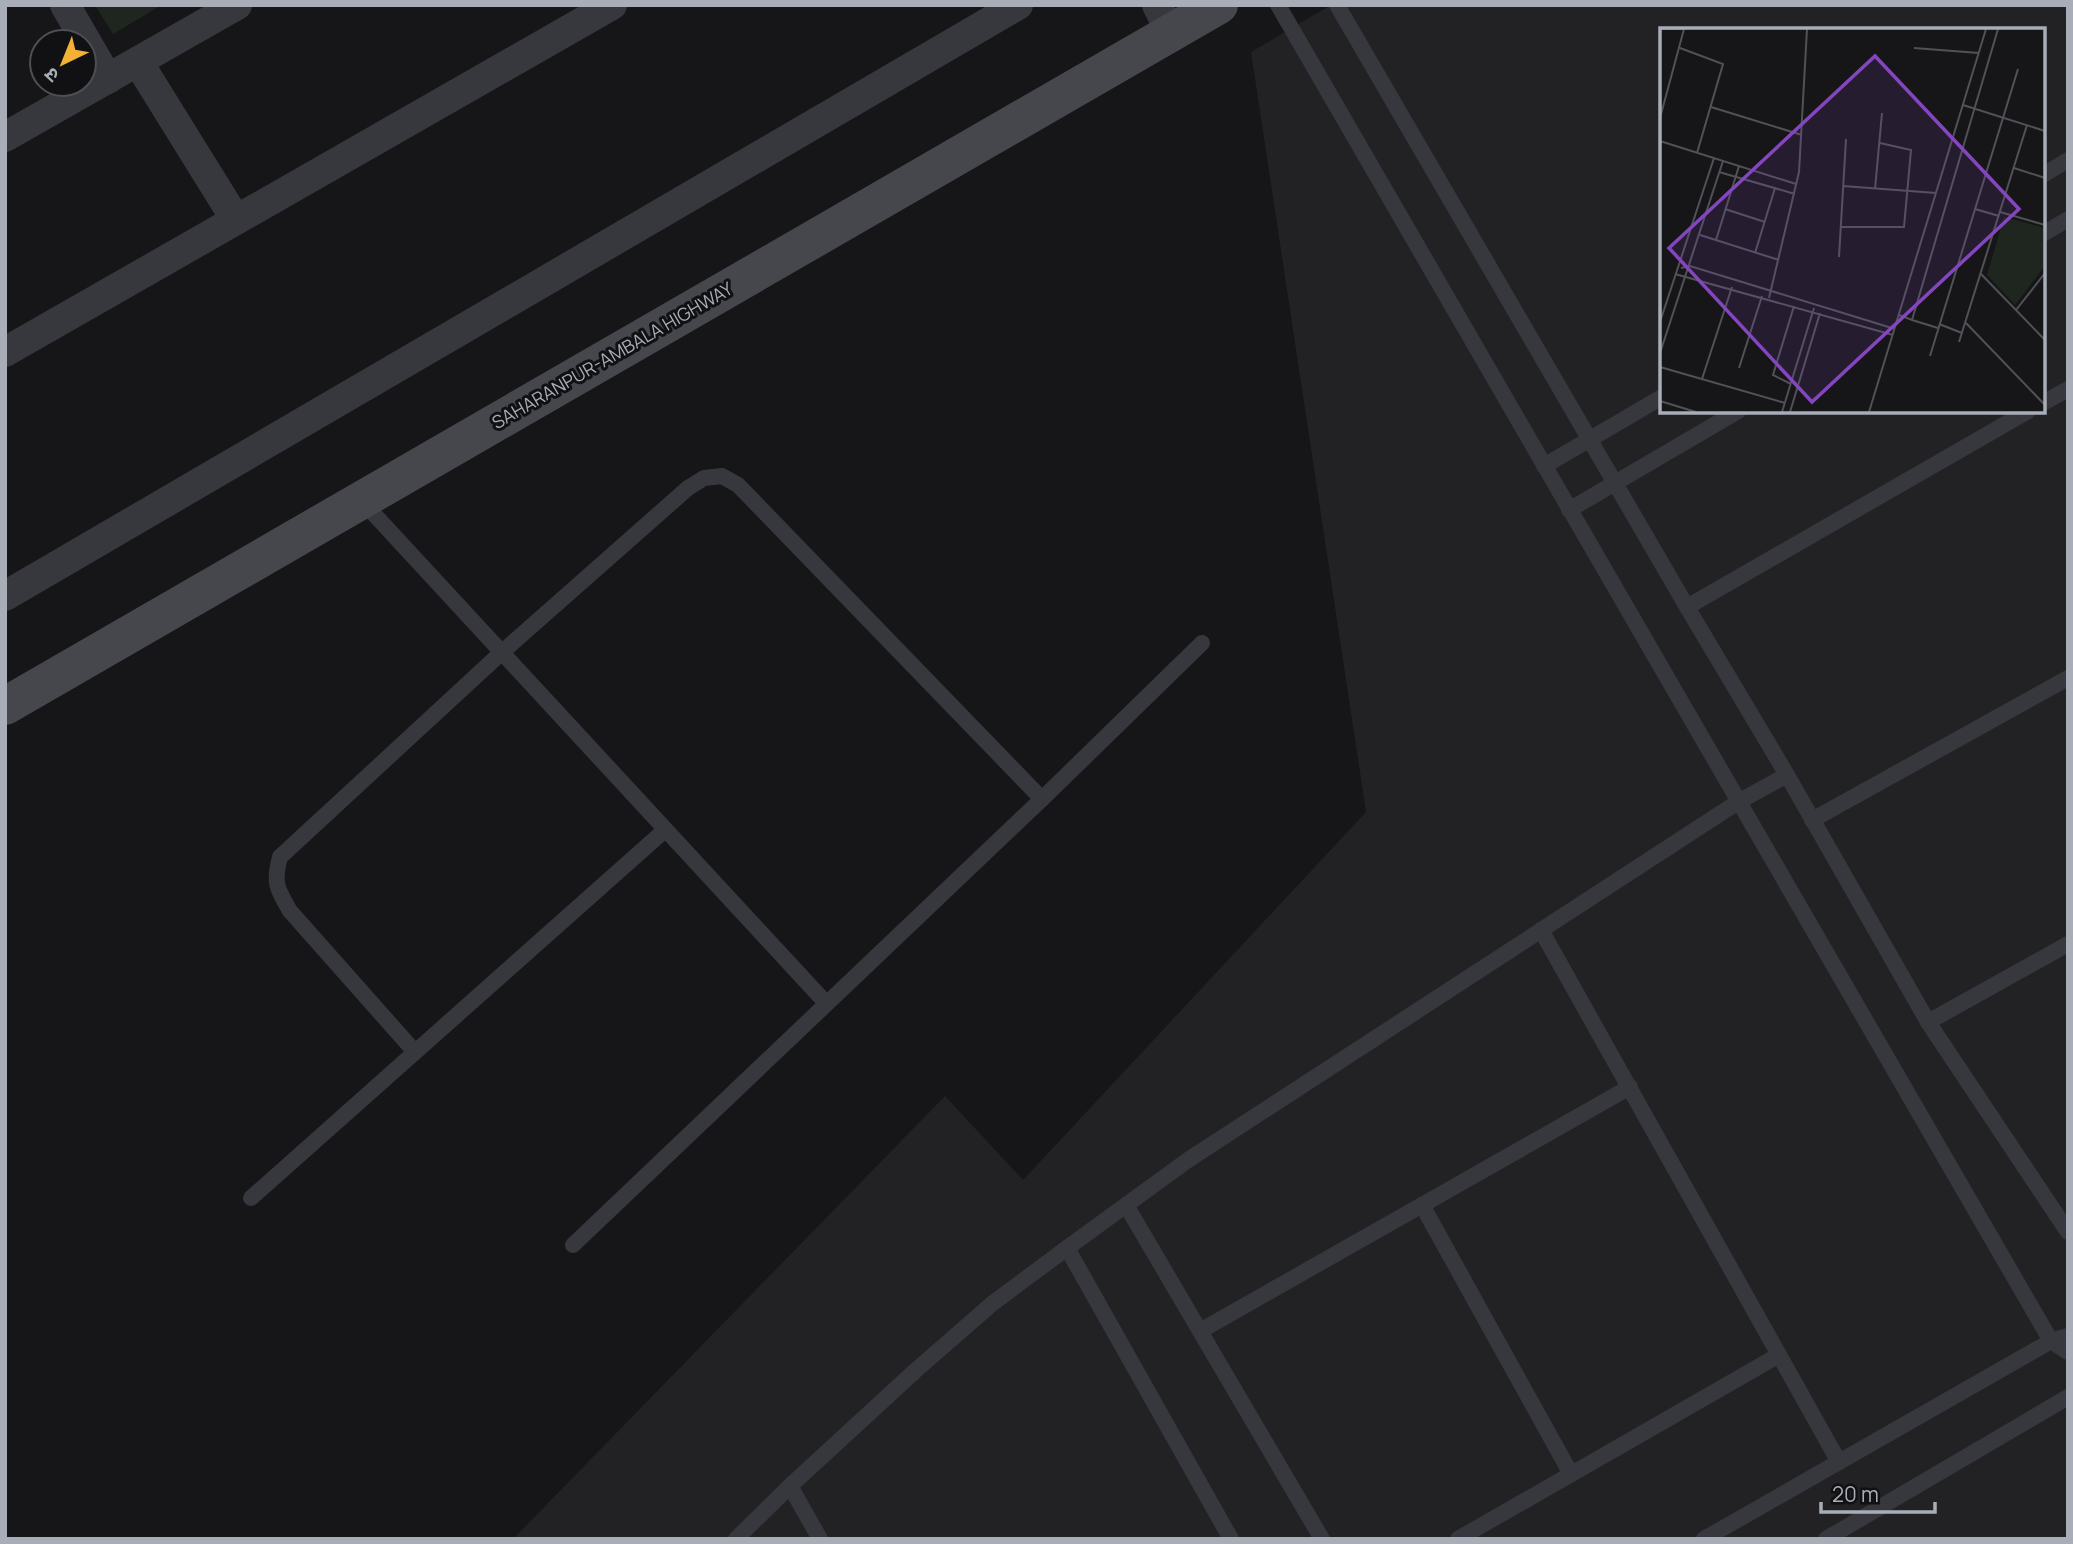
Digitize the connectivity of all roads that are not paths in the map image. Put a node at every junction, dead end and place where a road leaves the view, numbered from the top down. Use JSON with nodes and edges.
{"nodes":[{"id":1,"x":65,"y":5,"type":"edge"},
{"id":2,"x":237,"y":5,"type":"edge"},
{"id":3,"x":612,"y":5,"type":"edge"},
{"id":4,"x":1018,"y":5,"type":"edge"},
{"id":5,"x":1219,"y":5,"type":"edge"},
{"id":6,"x":1278,"y":5,"type":"edge"},
{"id":7,"x":1337,"y":5,"type":"edge"},
{"id":8,"x":1164,"y":19,"type":"edge"},
{"id":9,"x":138,"y":62,"type":"junction"},
{"id":10,"x":108,"y":79,"type":"junction"},
{"id":11,"x":5,"y":138,"type":"edge"},
{"id":12,"x":2068,"y":160,"type":"edge"},
{"id":13,"x":2045,"y":174,"type":"edge"},
{"id":14,"x":2068,"y":219,"type":"edge"},
{"id":15,"x":236,"y":220,"type":"junction"},
{"id":16,"x":2045,"y":233,"type":"edge"},
{"id":17,"x":5,"y":352,"type":"edge"},
{"id":18,"x":2068,"y":389,"type":"edge"},
{"id":19,"x":1660,"y":398,"type":"edge"},
{"id":20,"x":2045,"y":402,"type":"edge"},
{"id":21,"x":1735,"y":413,"type":"edge"},
{"id":22,"x":2025,"y":413,"type":"edge"},
{"id":23,"x":1589,"y":439,"type":"junction"},
{"id":24,"x":1544,"y":466,"type":"junction"},
{"id":25,"x":1615,"y":483,"type":"junction"},
{"id":26,"x":361,"y":500,"type":"junction"},
{"id":27,"x":1569,"y":510,"type":"junction"},
{"id":28,"x":5,"y":596,"type":"edge"},
{"id":29,"x":1687,"y":607,"type":"junction"},
{"id":30,"x":1202,"y":643,"type":"dead end"},
{"id":31,"x":501,"y":653,"type":"junction"},
{"id":32,"x":2068,"y":678,"type":"edge"},
{"id":33,"x":5,"y":706,"type":"edge"},
{"id":34,"x":1787,"y":775,"type":"junction"},
{"id":35,"x":1042,"y":799,"type":"junction"},
{"id":36,"x":1738,"y":803,"type":"junction"},
{"id":37,"x":1812,"y":820,"type":"junction"},
{"id":38,"x":665,"y":830,"type":"junction"},
{"id":39,"x":1541,"y":930,"type":"junction"},
{"id":40,"x":2068,"y":944,"type":"edge"},
{"id":41,"x":826,"y":1003,"type":"junction"},
{"id":42,"x":1928,"y":1022,"type":"junction"},
{"id":43,"x":415,"y":1052,"type":"junction"},
{"id":44,"x":1630,"y":1087,"type":"junction"},
{"id":45,"x":251,"y":1198,"type":"dead end"},
{"id":46,"x":1126,"y":1205,"type":"junction"},
{"id":47,"x":1422,"y":1205,"type":"junction"},
{"id":48,"x":2068,"y":1232,"type":"edge"},
{"id":49,"x":573,"y":1245,"type":"dead end"},
{"id":50,"x":1067,"y":1248,"type":"junction"},
{"id":51,"x":1200,"y":1331,"type":"junction"},
{"id":52,"x":2068,"y":1336,"type":"edge"},
{"id":53,"x":2050,"y":1341,"type":"junction"},
{"id":54,"x":2068,"y":1352,"type":"edge"},
{"id":55,"x":1779,"y":1355,"type":"junction"},
{"id":56,"x":2068,"y":1397,"type":"edge"},
{"id":57,"x":1839,"y":1462,"type":"junction"},
{"id":58,"x":1571,"y":1474,"type":"junction"},
{"id":59,"x":790,"y":1486,"type":"junction"},
{"id":60,"x":736,"y":1539,"type":"edge"},
{"id":61,"x":821,"y":1539,"type":"edge"},
{"id":62,"x":1231,"y":1539,"type":"edge"},
{"id":63,"x":1322,"y":1539,"type":"edge"},
{"id":64,"x":1458,"y":1539,"type":"edge"},
{"id":65,"x":1704,"y":1539,"type":"edge"},
{"id":66,"x":1826,"y":1539,"type":"edge"}],
"edges":[{"from":1,"to":10,"type":"street"},
{"from":2,"to":9,"type":"street"},
{"from":3,"to":15,"type":"street"},
{"from":4,"to":28,"type":"street"},
{"from":5,"to":8,"type":"main road","name":"SAHARANPUR-AMBALA HIGHWAY"},
{"from":6,"to":24,"type":"lane"},
{"from":7,"to":23,"type":"lane"},
{"from":8,"to":26,"type":"main road","name":"SAHARANPUR-AMBALA HIGHWAY"},
{"from":9,"to":10,"type":"street"},
{"from":9,"to":15,"type":"street"},
{"from":10,"to":11,"type":"street"},
{"from":12,"to":13,"type":"lane"},
{"from":14,"to":16,"type":"lane"},
{"from":15,"to":17,"type":"street"},
{"from":18,"to":20,"type":"lane"},
{"from":19,"to":23,"type":"lane"},
{"from":21,"to":25,"type":"lane"},
{"from":22,"to":29,"type":"lane"},
{"from":23,"to":24,"type":"lane"},
{"from":23,"to":25,"type":"lane"},
{"from":24,"to":27,"type":"lane"},
{"from":25,"to":27,"type":"lane"},
{"from":25,"to":29,"type":"lane"},
{"from":26,"to":31,"type":"lane"},
{"from":26,"to":33,"type":"main road","name":"SAHARANPUR-AMBALA HIGHWAY"},
{"from":27,"to":36,"type":"lane"},
{"from":29,"to":34,"type":"lane"},
{"from":30,"to":35,"type":"lane"},
{"from":31,"to":35,"type":"lane"},
{"from":31,"to":38,"type":"lane"},
{"from":31,"to":43,"type":"lane"},
{"from":32,"to":37,"type":"lane"},
{"from":34,"to":36,"type":"lane"},
{"from":34,"to":37,"type":"lane"},
{"from":35,"to":41,"type":"lane"},
{"from":36,"to":39,"type":"lane"},
{"from":36,"to":53,"type":"lane"},
{"from":37,"to":42,"type":"lane"},
{"from":38,"to":41,"type":"lane"},
{"from":38,"to":43,"type":"lane"},
{"from":39,"to":44,"type":"lane"},
{"from":39,"to":46,"type":"lane"},
{"from":40,"to":42,"type":"lane"},
{"from":41,"to":49,"type":"lane"},
{"from":42,"to":48,"type":"lane"},
{"from":43,"to":45,"type":"lane"},
{"from":44,"to":47,"type":"lane"},
{"from":44,"to":55,"type":"lane"},
{"from":46,"to":50,"type":"lane"},
{"from":46,"to":51,"type":"lane"},
{"from":47,"to":51,"type":"lane"},
{"from":47,"to":58,"type":"lane"},
{"from":50,"to":59,"type":"lane"},
{"from":50,"to":62,"type":"lane"},
{"from":51,"to":63,"type":"lane"},
{"from":52,"to":53,"type":"lane"},
{"from":53,"to":54,"type":"lane"},
{"from":53,"to":57,"type":"lane"},
{"from":55,"to":57,"type":"lane"},
{"from":55,"to":58,"type":"lane"},
{"from":56,"to":66,"type":"lane"},
{"from":57,"to":65,"type":"lane"},
{"from":58,"to":64,"type":"lane"},
{"from":59,"to":60,"type":"lane"},
{"from":59,"to":61,"type":"lane"}]}
